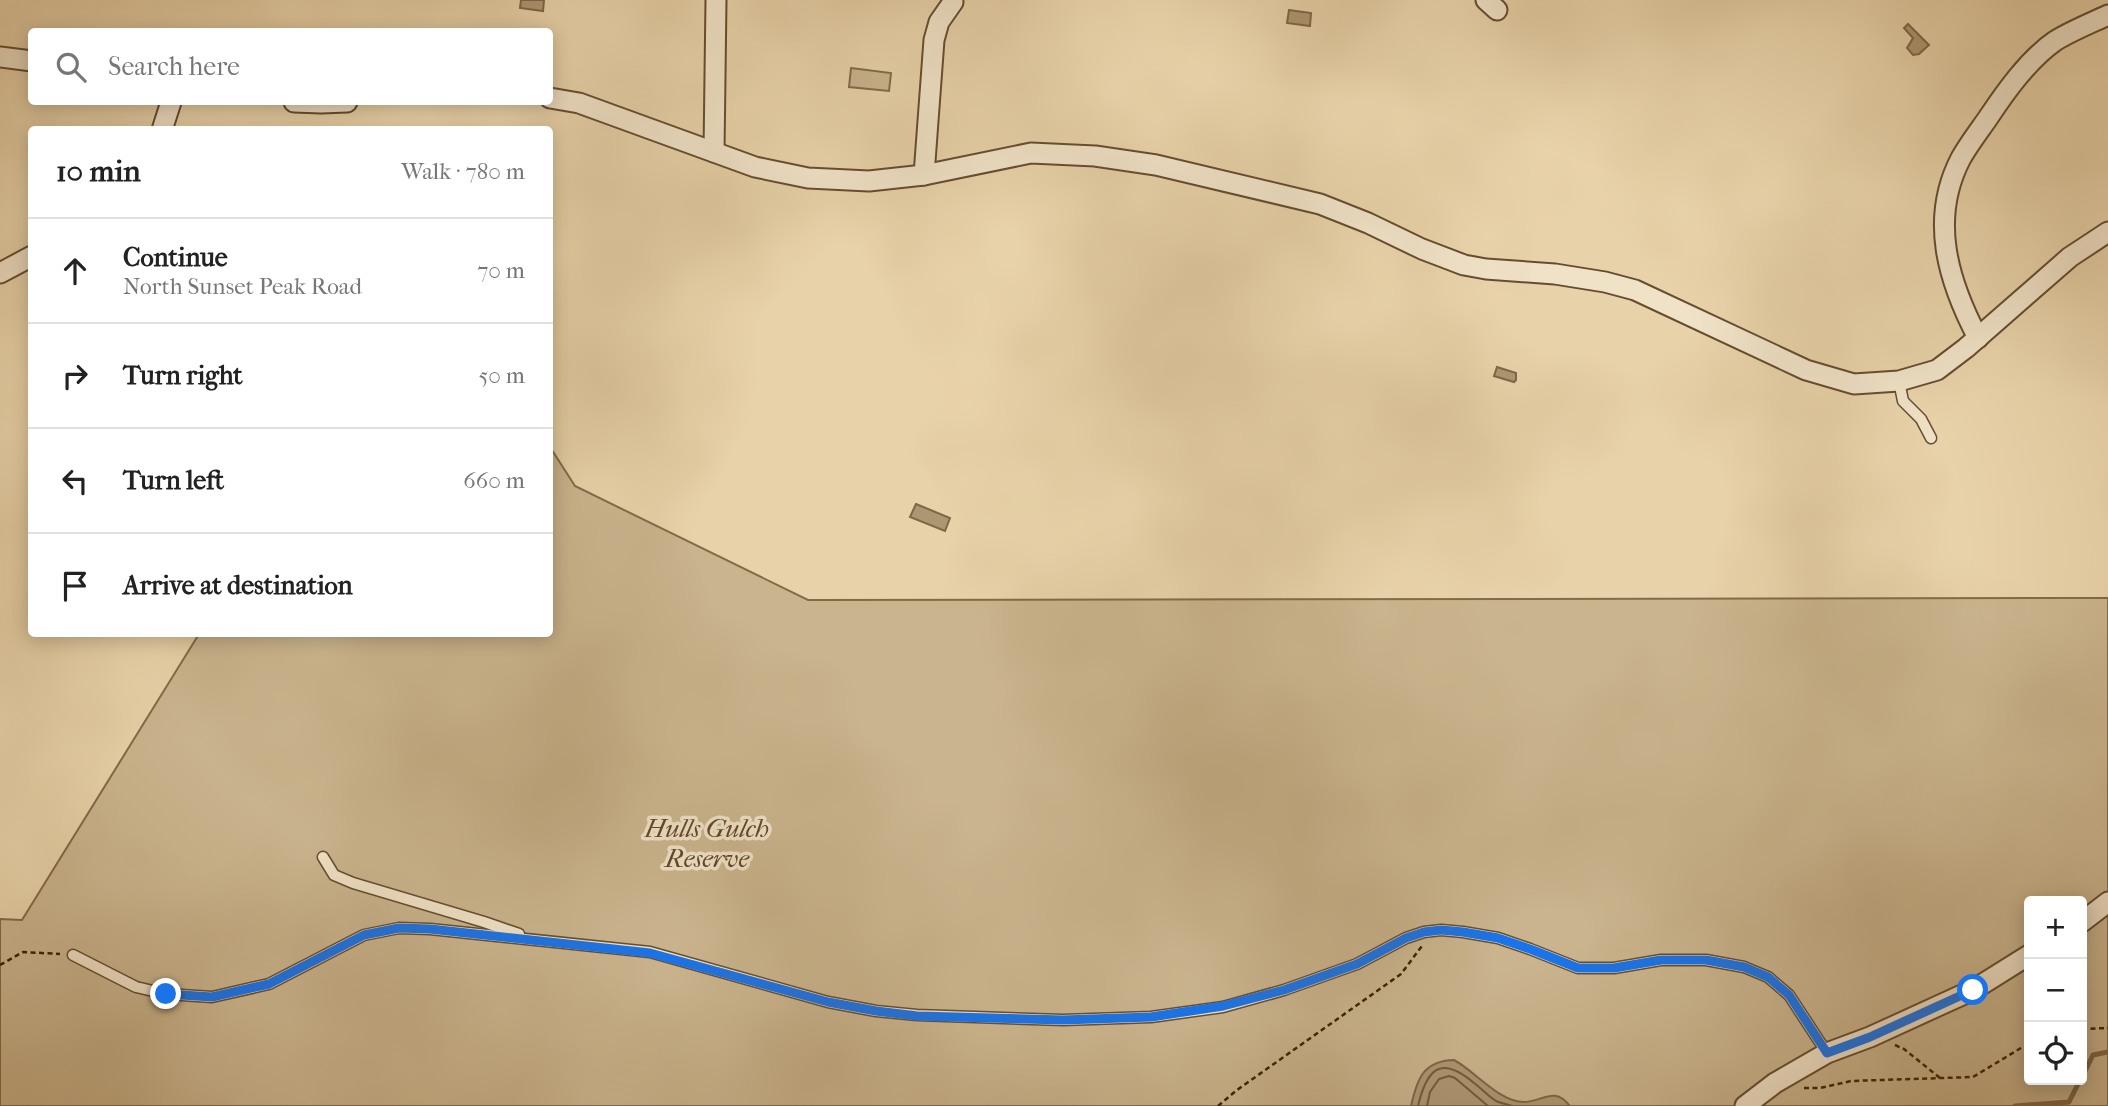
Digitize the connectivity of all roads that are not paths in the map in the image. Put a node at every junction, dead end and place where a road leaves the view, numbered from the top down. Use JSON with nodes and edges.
{"nodes":[{"id":1,"x":716,"y":0,"type":"edge"},
{"id":2,"x":953,"y":2,"type":"edge"},
{"id":3,"x":2108,"y":15,"type":"edge"},
{"id":4,"x":0,"y":57,"type":"edge"},
{"id":5,"x":28,"y":60,"type":"edge"},
{"id":6,"x":553,"y":98,"type":"edge"},
{"id":7,"x":169,"y":105,"type":"edge"},
{"id":8,"x":163,"y":126,"type":"edge"},
{"id":9,"x":714,"y":152,"type":"junction"},
{"id":10,"x":924,"y":175,"type":"junction"},
{"id":11,"x":2108,"y":232,"type":"edge"},
{"id":12,"x":28,"y":258,"type":"edge"},
{"id":13,"x":0,"y":273,"type":"edge"},
{"id":14,"x":1978,"y":338,"type":"junction"},
{"id":15,"x":1899,"y":381,"type":"junction"},
{"id":16,"x":1931,"y":438,"type":"dead end"},
{"id":17,"x":323,"y":857,"type":"dead end"},
{"id":18,"x":2108,"y":902,"type":"edge"},
{"id":19,"x":2087,"y":918,"type":"edge"},
{"id":20,"x":536,"y":940,"type":"junction"},
{"id":21,"x":73,"y":955,"type":"road end"},
{"id":22,"x":2024,"y":958,"type":"edge"},
{"id":23,"x":1827,"y":1053,"type":"junction"},
{"id":24,"x":1745,"y":1106,"type":"edge"}],
"edges":[{"from":1,"to":9,"type":"street"},
{"from":2,"to":10,"type":"street"},
{"from":3,"to":14,"type":"street"},
{"from":4,"to":5,"type":"street"},
{"from":6,"to":9,"type":"street"},
{"from":7,"to":8,"type":"street"},
{"from":9,"to":10,"type":"street"},
{"from":10,"to":15,"type":"street"},
{"from":11,"to":14,"type":"street"},
{"from":12,"to":13,"type":"street"},
{"from":14,"to":15,"type":"street"},
{"from":15,"to":16,"type":"lane"},
{"from":17,"to":20,"type":"lane"},
{"from":18,"to":19,"type":"street"},
{"from":20,"to":21,"type":"lane"},
{"from":20,"to":23,"type":"lane"},
{"from":22,"to":23,"type":"street"},
{"from":23,"to":24,"type":"street"}]}
